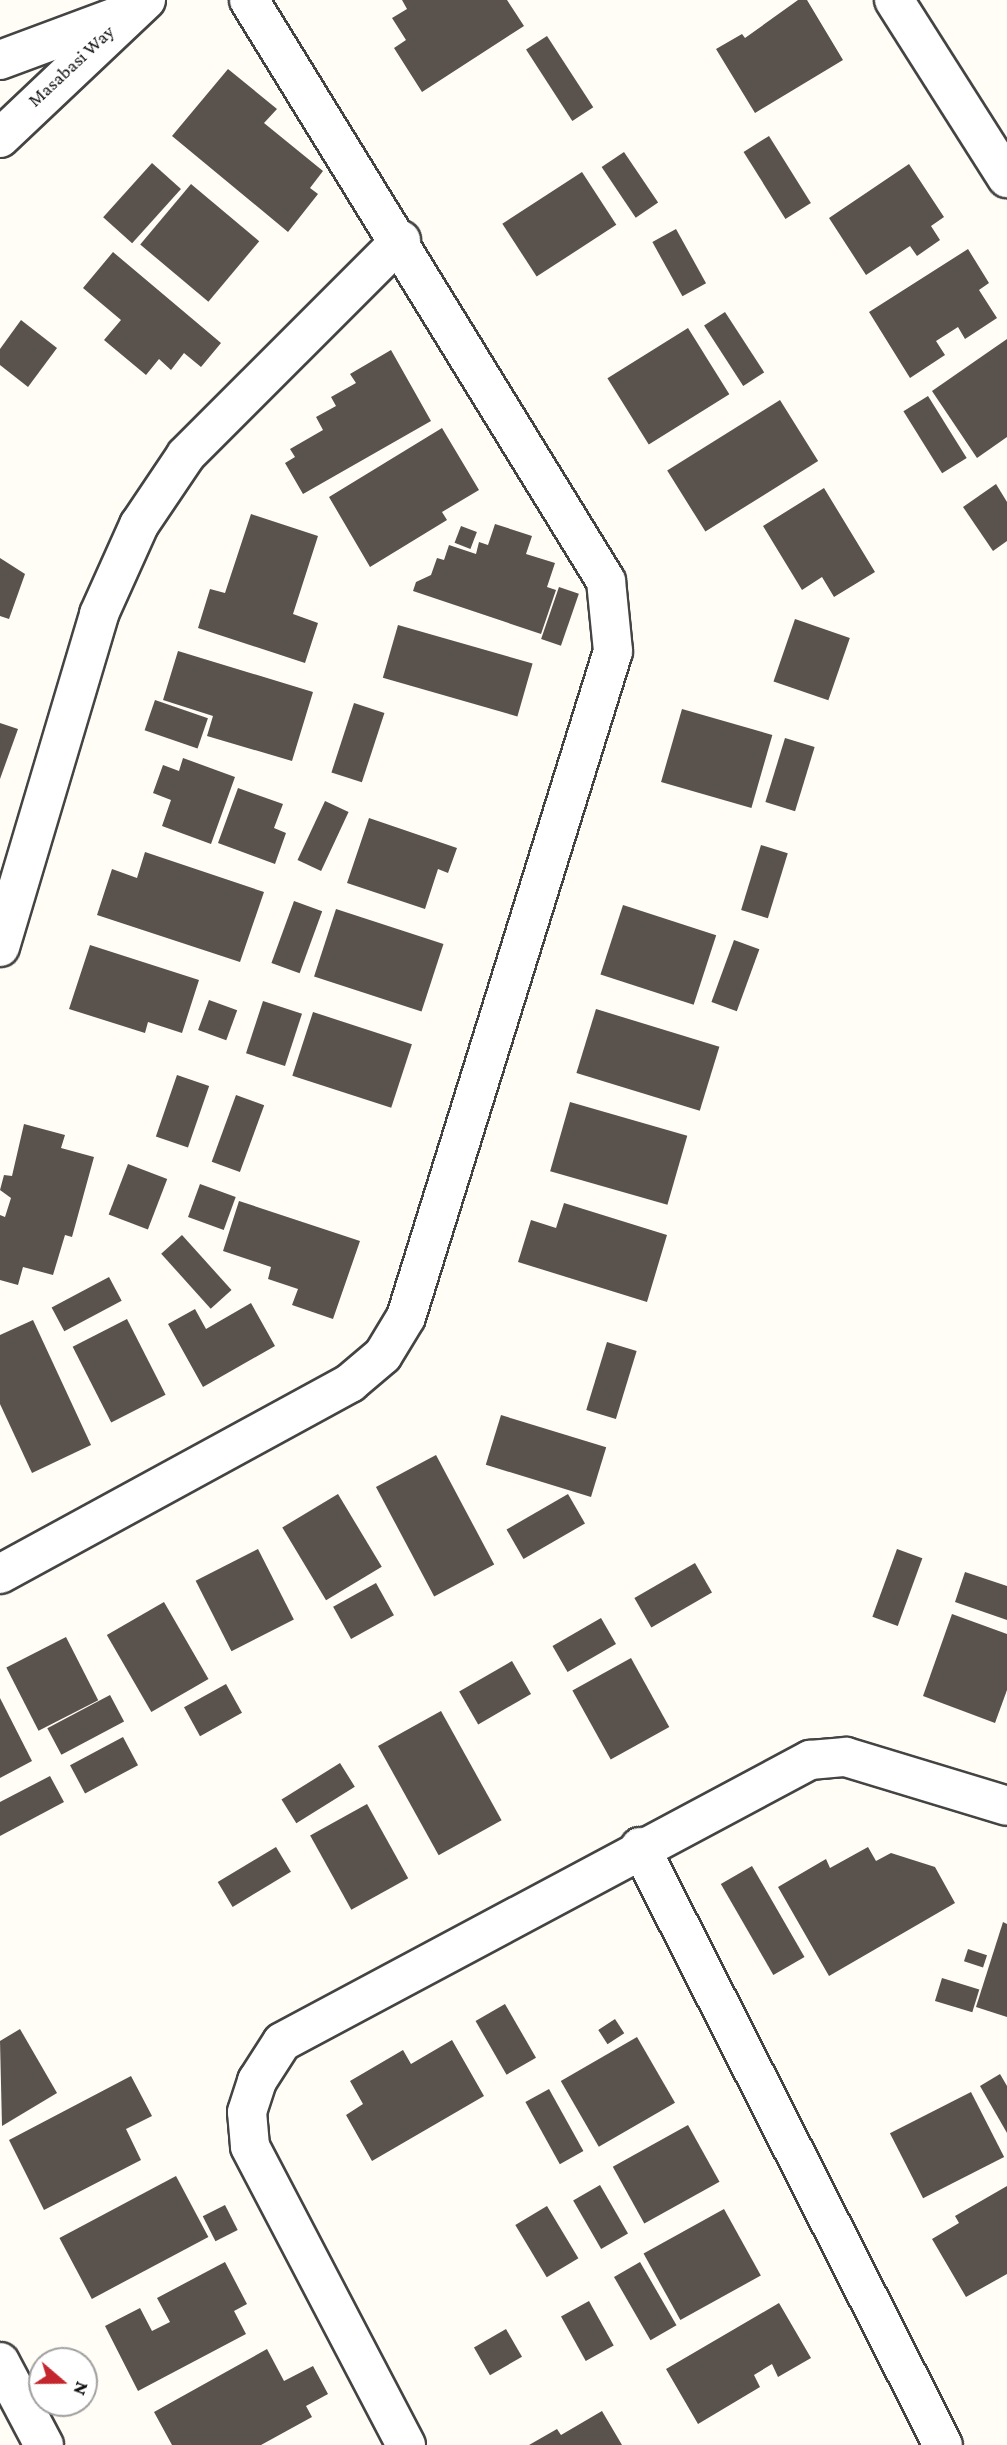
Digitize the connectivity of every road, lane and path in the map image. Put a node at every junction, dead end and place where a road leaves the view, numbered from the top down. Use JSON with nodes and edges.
{"nodes":[{"id":1,"x":249,"y":0,"type":"edge"},
{"id":2,"x":894,"y":0,"type":"edge"},
{"id":3,"x":138,"y":6,"type":"edge"},
{"id":4,"x":0,"y":60,"type":"edge"},
{"id":5,"x":0,"y":138,"type":"edge"},
{"id":6,"x":1007,"y":178,"type":"edge"},
{"id":7,"x":401,"y":240,"type":"junction"},
{"id":8,"x":0,"y":947,"type":"edge"},
{"id":9,"x":0,"y":1574,"type":"edge"},
{"id":10,"x":1007,"y":1806,"type":"edge"},
{"id":11,"x":640,"y":1847,"type":"junction"},
{"id":12,"x":0,"y":2362,"type":"edge"},
{"id":13,"x":44,"y":2445,"type":"edge"},
{"id":14,"x":406,"y":2445,"type":"edge"},
{"id":15,"x":943,"y":2445,"type":"edge"}],
"edges":[{"from":1,"to":7,"type":"street"},
{"from":2,"to":6,"type":"street"},
{"from":3,"to":4,"type":"street"},
{"from":3,"to":5,"type":"street","name":"Masabasi Way"},
{"from":7,"to":8,"type":"street"},
{"from":7,"to":9,"type":"street"},
{"from":10,"to":11,"type":"street"},
{"from":11,"to":14,"type":"street"},
{"from":11,"to":15,"type":"street"},
{"from":12,"to":13,"type":"street"}]}
